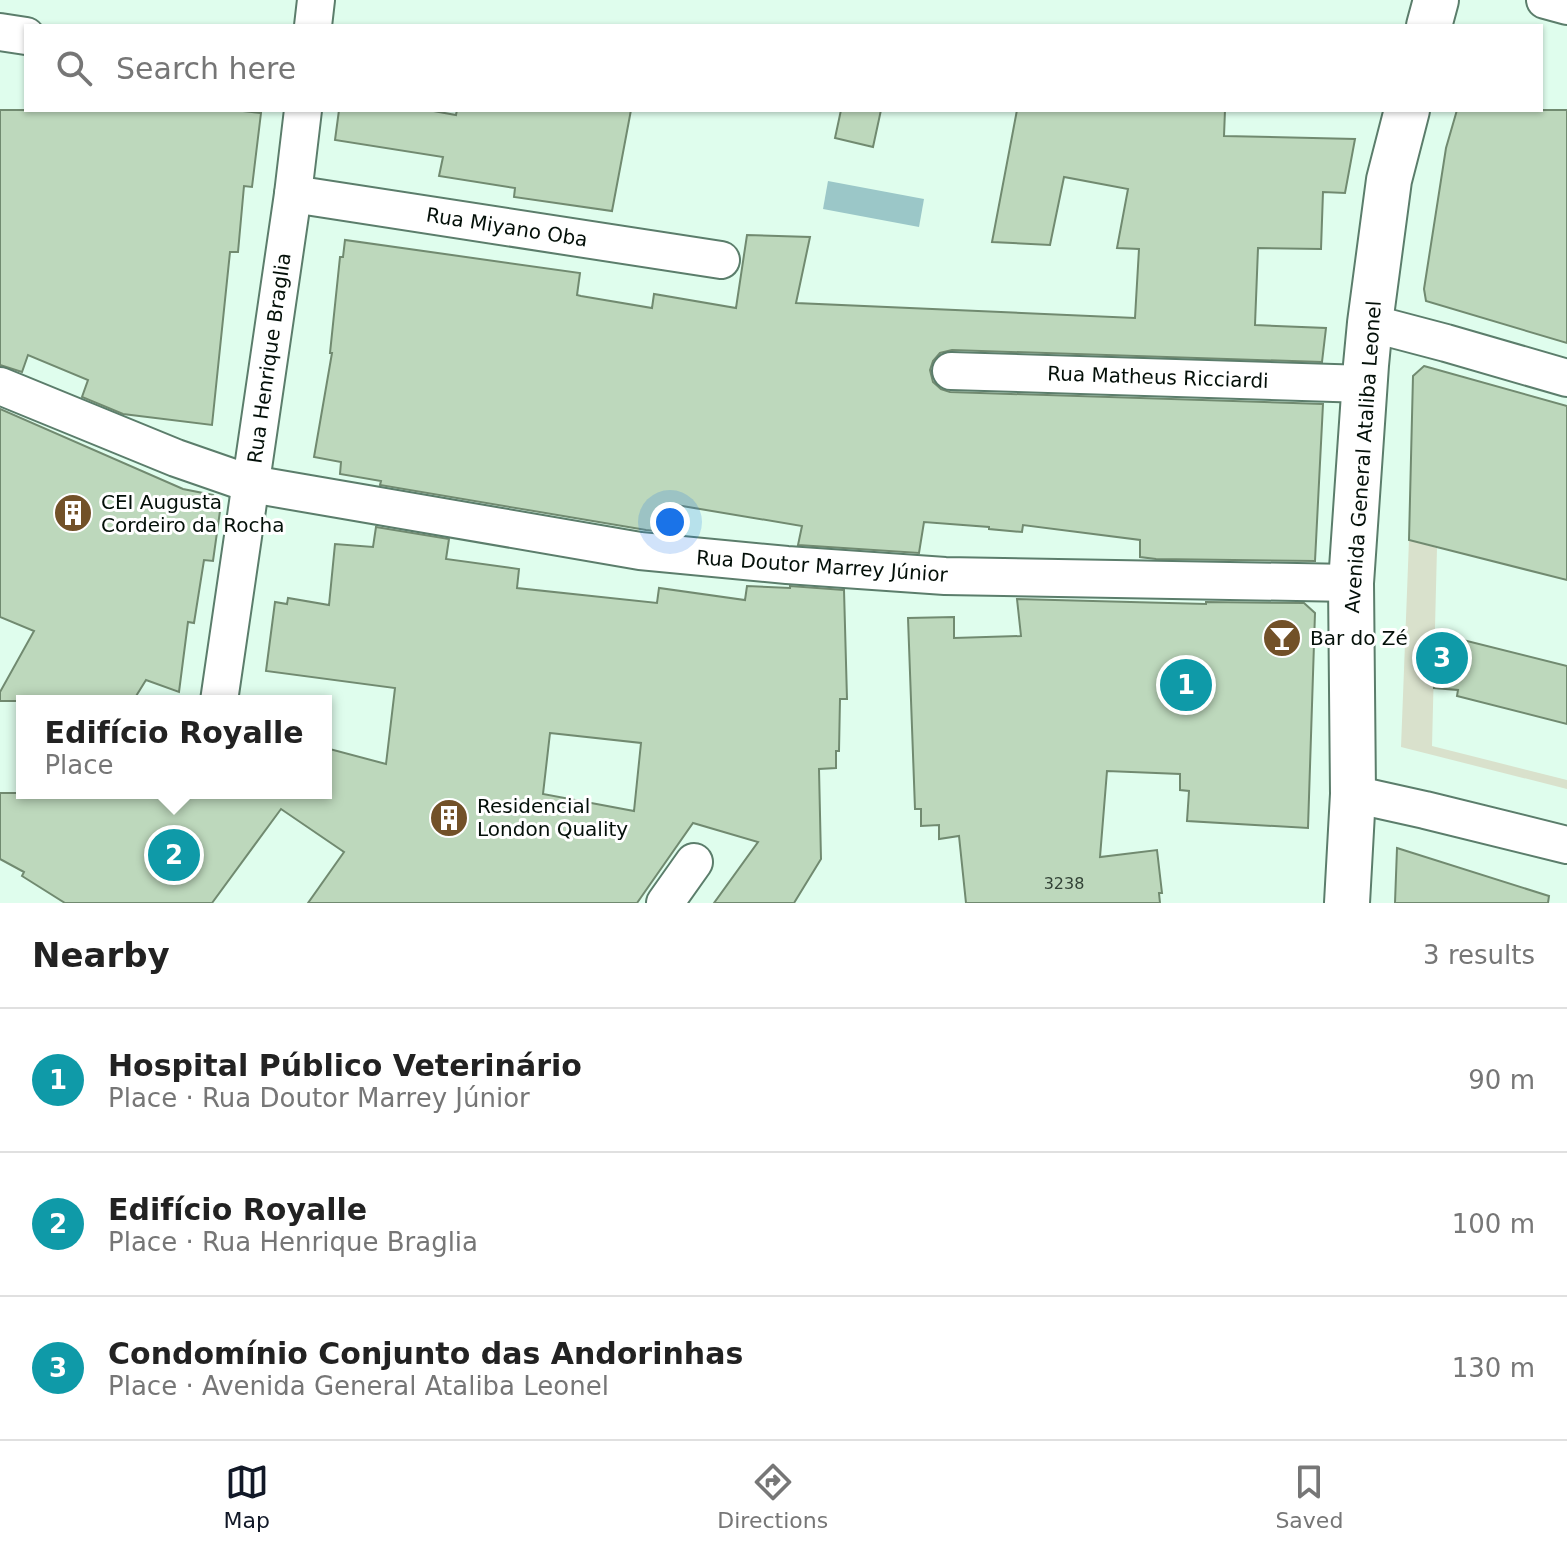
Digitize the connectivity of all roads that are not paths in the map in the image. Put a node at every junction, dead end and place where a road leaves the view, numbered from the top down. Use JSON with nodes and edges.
{"nodes":[{"id":1,"x":316,"y":0,"type":"edge"},
{"id":2,"x":1436,"y":0,"type":"edge"},
{"id":3,"x":1545,"y":0,"type":"edge"},
{"id":4,"x":1567,"y":6,"type":"edge"},
{"id":5,"x":313,"y":24,"type":"edge"},
{"id":6,"x":1430,"y":24,"type":"edge"},
{"id":7,"x":0,"y":32,"type":"edge"},
{"id":8,"x":24,"y":36,"type":"edge"},
{"id":9,"x":303,"y":112,"type":"edge"},
{"id":10,"x":1406,"y":112,"type":"edge"},
{"id":11,"x":293,"y":194,"type":"junction"},
{"id":12,"x":721,"y":260,"type":"dead end"},
{"id":13,"x":1370,"y":323,"type":"junction"},
{"id":14,"x":951,"y":371,"type":"dead end"},
{"id":15,"x":1567,"y":378,"type":"edge"},
{"id":16,"x":1366,"y":384,"type":"junction"},
{"id":17,"x":0,"y":386,"type":"edge"},
{"id":18,"x":251,"y":484,"type":"junction"},
{"id":19,"x":1351,"y":583,"type":"junction"},
{"id":20,"x":220,"y":695,"type":"edge"},
{"id":21,"x":1353,"y":794,"type":"junction"},
{"id":22,"x":1567,"y":845,"type":"edge"},
{"id":23,"x":694,"y":862,"type":"dead end"},
{"id":24,"x":665,"y":903,"type":"edge"},
{"id":25,"x":1347,"y":903,"type":"edge"}],
"edges":[{"from":1,"to":5,"type":"street"},
{"from":2,"to":6,"type":"main road"},
{"from":3,"to":4,"type":"street"},
{"from":7,"to":8,"type":"street"},
{"from":9,"to":11,"type":"street","name":"Rua Henrique Braglia"},
{"from":10,"to":13,"type":"main road","name":"Avenida General Ataliba Leonel"},
{"from":11,"to":12,"type":"street","name":"Rua Miyano Oba"},
{"from":11,"to":18,"type":"street","name":"Rua Henrique Braglia"},
{"from":13,"to":15,"type":"street"},
{"from":13,"to":16,"type":"main road","name":"Avenida General Ataliba Leonel"},
{"from":14,"to":16,"type":"street","name":"Rua Matheus Ricciardi"},
{"from":16,"to":19,"type":"main road","name":"Avenida General Ataliba Leonel"},
{"from":17,"to":18,"type":"street","name":"Rua Doutor Marrey Júnior"},
{"from":18,"to":19,"type":"street","name":"Rua Doutor Marrey Júnior"},
{"from":18,"to":20,"type":"street","name":"Rua Henrique Braglia"},
{"from":19,"to":21,"type":"main road","name":"Avenida General Ataliba Leonel"},
{"from":21,"to":22,"type":"street"},
{"from":21,"to":25,"type":"main road","name":"Avenida General Ataliba Leonel"},
{"from":23,"to":24,"type":"street"}]}
